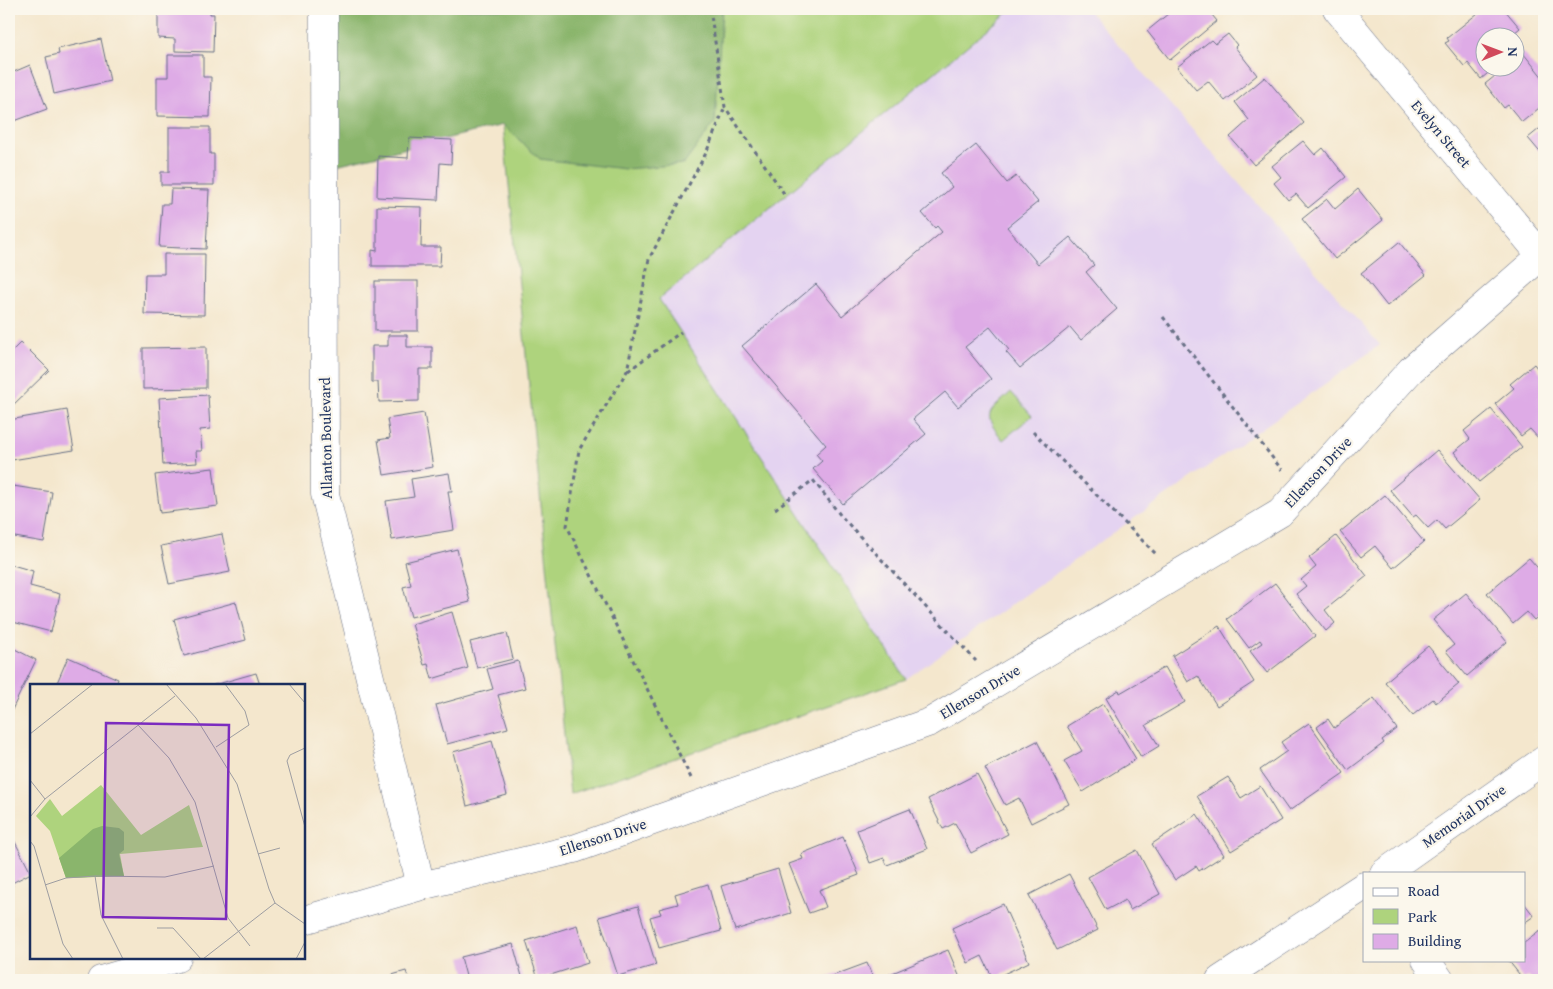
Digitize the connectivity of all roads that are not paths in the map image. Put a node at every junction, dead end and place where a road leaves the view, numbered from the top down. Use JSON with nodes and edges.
{"nodes":[{"id":1,"x":324,"y":9,"type":"edge"},
{"id":2,"x":1337,"y":9,"type":"edge"},
{"id":3,"x":1543,"y":258,"type":"edge"},
{"id":4,"x":1544,"y":760,"type":"edge"},
{"id":5,"x":1385,"y":872,"type":"edge"},
{"id":6,"x":421,"y":886,"type":"junction"},
{"id":7,"x":1363,"y":887,"type":"edge"},
{"id":8,"x":305,"y":920,"type":"edge"},
{"id":9,"x":174,"y":959,"type":"edge"},
{"id":10,"x":1427,"y":962,"type":"edge"},
{"id":11,"x":101,"y":980,"type":"edge"},
{"id":12,"x":1220,"y":980,"type":"edge"},
{"id":13,"x":1440,"y":980,"type":"edge"}],
"edges":[{"from":1,"to":6,"type":"street","name":"Allanton Boulevard"},
{"from":2,"to":3,"type":"street","name":"Evelyn Street"},
{"from":3,"to":6,"type":"street","name":"Ellenson Drive"},
{"from":4,"to":5,"type":"street","name":"Memorial Drive"},
{"from":6,"to":8,"type":"street","name":"Ellenson Drive"},
{"from":7,"to":12,"type":"street"},
{"from":9,"to":11,"type":"street"},
{"from":10,"to":13,"type":"street"}]}
